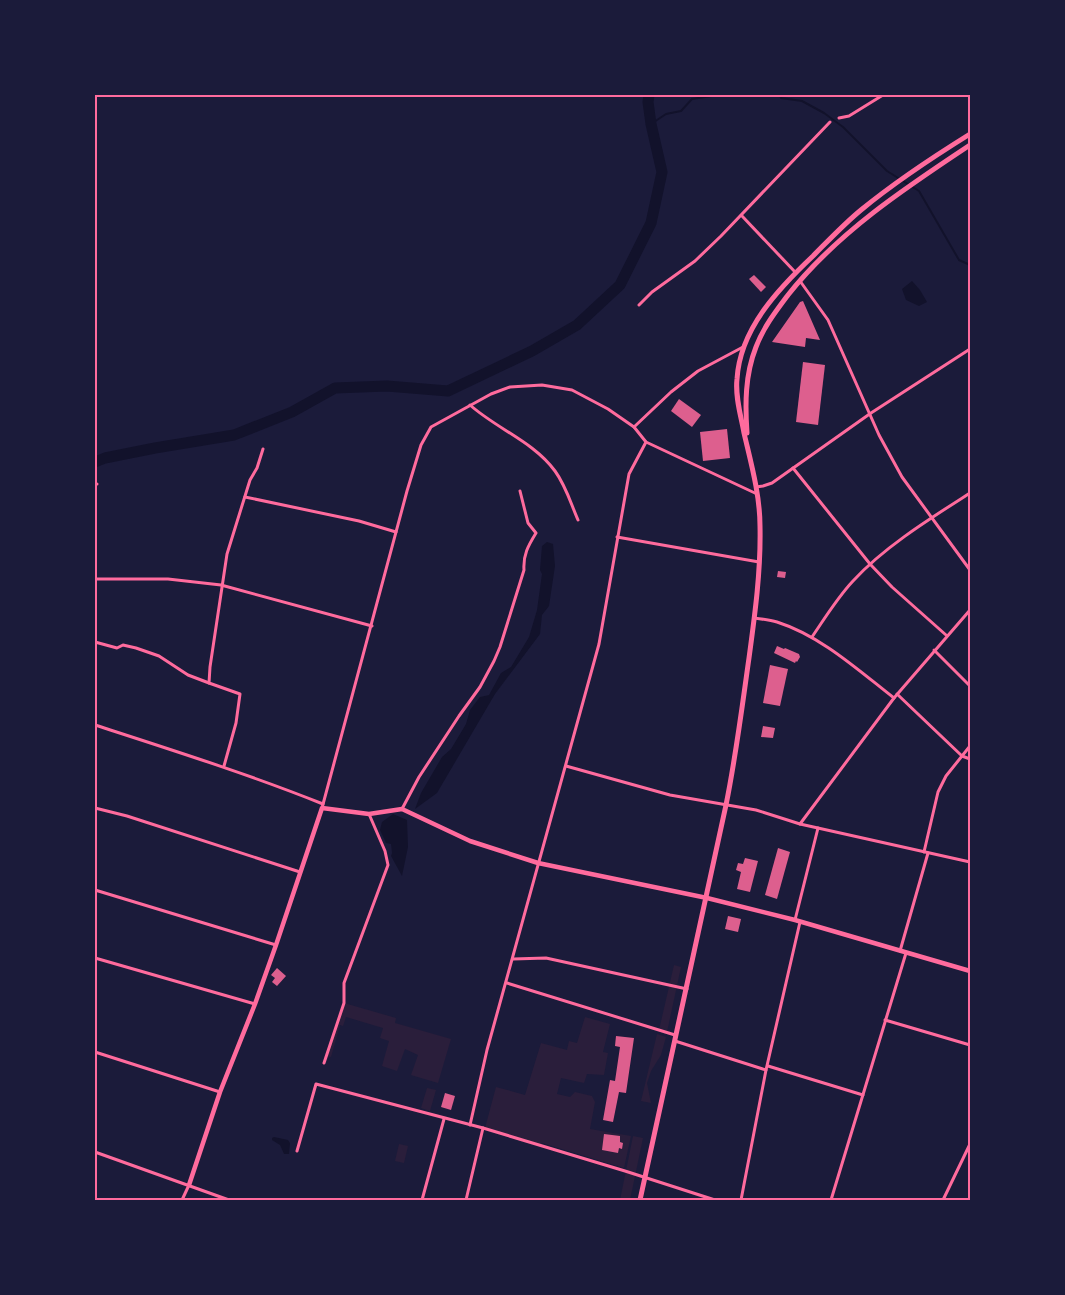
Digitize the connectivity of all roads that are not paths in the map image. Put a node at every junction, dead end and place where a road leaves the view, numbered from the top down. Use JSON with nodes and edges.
{"nodes":[{"id":1,"x":883,"y":95,"type":"edge"},
{"id":2,"x":839,"y":118,"type":"dead end"},
{"id":3,"x":830,"y":122,"type":"dead end"},
{"id":4,"x":970,"y":134,"type":"edge"},
{"id":5,"x":970,"y":145,"type":"edge"},
{"id":6,"x":742,"y":216,"type":"junction"},
{"id":7,"x":796,"y":273,"type":"junction"},
{"id":8,"x":800,"y":281,"type":"junction"},
{"id":9,"x":639,"y":305,"type":"dead end"},
{"id":10,"x":744,"y":347,"type":"junction"},
{"id":11,"x":970,"y":349,"type":"edge"},
{"id":12,"x":470,"y":406,"type":"junction"},
{"id":13,"x":870,"y":413,"type":"junction"},
{"id":14,"x":634,"y":427,"type":"junction"},
{"id":15,"x":646,"y":442,"type":"junction"},
{"id":16,"x":263,"y":449,"type":"dead end"},
{"id":17,"x":748,"y":449,"type":"junction"},
{"id":18,"x":793,"y":468,"type":"junction"},
{"id":19,"x":755,"y":487,"type":"junction"},
{"id":20,"x":520,"y":491,"type":"dead end"},
{"id":21,"x":970,"y":493,"type":"edge"},
{"id":22,"x":757,"y":494,"type":"junction"},
{"id":23,"x":245,"y":497,"type":"junction"},
{"id":24,"x":931,"y":518,"type":"junction"},
{"id":25,"x":578,"y":520,"type":"dead end"},
{"id":26,"x":396,"y":532,"type":"junction"},
{"id":27,"x":617,"y":537,"type":"junction"},
{"id":28,"x":759,"y":562,"type":"junction"},
{"id":29,"x":870,"y":564,"type":"junction"},
{"id":30,"x":970,"y":570,"type":"edge"},
{"id":31,"x":95,"y":579,"type":"edge"},
{"id":32,"x":221,"y":585,"type":"junction"},
{"id":33,"x":970,"y":610,"type":"edge"},
{"id":34,"x":754,"y":618,"type":"junction"},
{"id":35,"x":372,"y":626,"type":"junction"},
{"id":36,"x":946,"y":635,"type":"junction"},
{"id":37,"x":812,"y":637,"type":"junction"},
{"id":38,"x":95,"y":642,"type":"edge"},
{"id":39,"x":934,"y":650,"type":"junction"},
{"id":40,"x":209,"y":683,"type":"junction"},
{"id":41,"x":970,"y":686,"type":"edge"},
{"id":42,"x":897,"y":694,"type":"junction"},
{"id":43,"x":894,"y":698,"type":"junction"},
{"id":44,"x":95,"y":724,"type":"edge"},
{"id":45,"x":970,"y":746,"type":"edge"},
{"id":46,"x":962,"y":756,"type":"junction"},
{"id":47,"x":970,"y":760,"type":"edge"},
{"id":48,"x":224,"y":766,"type":"junction"},
{"id":49,"x":566,"y":766,"type":"junction"},
{"id":50,"x":726,"y":805,"type":"junction"},
{"id":51,"x":323,"y":806,"type":"junction"},
{"id":52,"x":95,"y":808,"type":"edge"},
{"id":53,"x":402,"y":810,"type":"junction"},
{"id":54,"x":369,"y":814,"type":"junction"},
{"id":55,"x":800,"y":824,"type":"junction"},
{"id":56,"x":818,"y":828,"type":"junction"},
{"id":57,"x":926,"y":852,"type":"junction"},
{"id":58,"x":970,"y":862,"type":"edge"},
{"id":59,"x":538,"y":863,"type":"junction"},
{"id":60,"x":300,"y":872,"type":"junction"},
{"id":61,"x":95,"y":890,"type":"edge"},
{"id":62,"x":707,"y":898,"type":"junction"},
{"id":63,"x":797,"y":921,"type":"junction"},
{"id":64,"x":276,"y":945,"type":"junction"},
{"id":65,"x":900,"y":951,"type":"junction"},
{"id":66,"x":906,"y":953,"type":"junction"},
{"id":67,"x":95,"y":958,"type":"edge"},
{"id":68,"x":513,"y":959,"type":"junction"},
{"id":69,"x":970,"y":971,"type":"edge"},
{"id":70,"x":507,"y":983,"type":"junction"},
{"id":71,"x":686,"y":989,"type":"junction"},
{"id":72,"x":255,"y":1004,"type":"junction"},
{"id":73,"x":885,"y":1020,"type":"junction"},
{"id":74,"x":675,"y":1038,"type":"junction"},
{"id":75,"x":970,"y":1045,"type":"edge"},
{"id":76,"x":95,"y":1052,"type":"edge"},
{"id":77,"x":324,"y":1063,"type":"dead end"},
{"id":78,"x":767,"y":1068,"type":"junction"},
{"id":79,"x":220,"y":1092,"type":"junction"},
{"id":80,"x":863,"y":1095,"type":"junction"},
{"id":81,"x":444,"y":1119,"type":"junction"},
{"id":82,"x":470,"y":1125,"type":"junction"},
{"id":83,"x":483,"y":1128,"type":"junction"},
{"id":84,"x":970,"y":1144,"type":"edge"},
{"id":85,"x":297,"y":1151,"type":"dead end"},
{"id":86,"x":95,"y":1152,"type":"edge"},
{"id":87,"x":645,"y":1177,"type":"junction"},
{"id":88,"x":189,"y":1185,"type":"junction"},
{"id":89,"x":182,"y":1200,"type":"edge"},
{"id":90,"x":228,"y":1200,"type":"edge"},
{"id":91,"x":422,"y":1200,"type":"edge"},
{"id":92,"x":466,"y":1200,"type":"edge"},
{"id":93,"x":640,"y":1200,"type":"edge"},
{"id":94,"x":715,"y":1200,"type":"edge"},
{"id":95,"x":741,"y":1200,"type":"edge"},
{"id":96,"x":831,"y":1200,"type":"edge"},
{"id":97,"x":943,"y":1200,"type":"edge"}],
"edges":[{"from":1,"to":2,"type":"street"},
{"from":3,"to":6,"type":"street"},
{"from":4,"to":7,"type":"main road"},
{"from":5,"to":8,"type":"main road"},
{"from":6,"to":7,"type":"street"},
{"from":6,"to":9,"type":"street"},
{"from":7,"to":10,"type":"main road"},
{"from":8,"to":13,"type":"street"},
{"from":8,"to":17,"type":"main road"},
{"from":10,"to":14,"type":"street"},
{"from":10,"to":17,"type":"main road"},
{"from":11,"to":13,"type":"street"},
{"from":12,"to":14,"type":"street"},
{"from":12,"to":25,"type":"street"},
{"from":12,"to":26,"type":"street"},
{"from":13,"to":18,"type":"street"},
{"from":13,"to":24,"type":"street"},
{"from":14,"to":15,"type":"street"},
{"from":15,"to":22,"type":"street"},
{"from":15,"to":27,"type":"street"},
{"from":16,"to":23,"type":"street"},
{"from":17,"to":19,"type":"main road"},
{"from":18,"to":19,"type":"street"},
{"from":18,"to":29,"type":"street"},
{"from":19,"to":22,"type":"main road"},
{"from":20,"to":53,"type":"street"},
{"from":21,"to":24,"type":"street"},
{"from":22,"to":28,"type":"main road"},
{"from":23,"to":26,"type":"street"},
{"from":23,"to":32,"type":"street"},
{"from":24,"to":29,"type":"street"},
{"from":24,"to":30,"type":"street"},
{"from":26,"to":35,"type":"street"},
{"from":27,"to":28,"type":"street"},
{"from":27,"to":49,"type":"street"},
{"from":28,"to":34,"type":"main road"},
{"from":29,"to":36,"type":"street"},
{"from":29,"to":37,"type":"street"},
{"from":31,"to":32,"type":"street"},
{"from":32,"to":35,"type":"street"},
{"from":32,"to":40,"type":"street"},
{"from":33,"to":36,"type":"street"},
{"from":34,"to":37,"type":"street"},
{"from":34,"to":50,"type":"main road"},
{"from":35,"to":51,"type":"street"},
{"from":36,"to":39,"type":"street"},
{"from":37,"to":43,"type":"street"},
{"from":38,"to":40,"type":"street"},
{"from":39,"to":41,"type":"street"},
{"from":39,"to":42,"type":"street"},
{"from":40,"to":48,"type":"street"},
{"from":42,"to":43,"type":"street"},
{"from":42,"to":46,"type":"street"},
{"from":43,"to":55,"type":"street"},
{"from":44,"to":48,"type":"street"},
{"from":45,"to":46,"type":"street"},
{"from":46,"to":47,"type":"street"},
{"from":46,"to":57,"type":"street"},
{"from":48,"to":51,"type":"street"},
{"from":49,"to":50,"type":"street"},
{"from":49,"to":59,"type":"street"},
{"from":50,"to":55,"type":"street"},
{"from":50,"to":62,"type":"main road"},
{"from":51,"to":54,"type":"street"},
{"from":51,"to":60,"type":"street"},
{"from":52,"to":60,"type":"street"},
{"from":53,"to":54,"type":"street"},
{"from":53,"to":59,"type":"street"},
{"from":54,"to":77,"type":"street"},
{"from":55,"to":56,"type":"street"},
{"from":56,"to":57,"type":"street"},
{"from":56,"to":63,"type":"street"},
{"from":57,"to":58,"type":"street"},
{"from":57,"to":65,"type":"street"},
{"from":59,"to":62,"type":"street"},
{"from":59,"to":68,"type":"street"},
{"from":60,"to":64,"type":"street"},
{"from":61,"to":64,"type":"street"},
{"from":62,"to":63,"type":"street"},
{"from":62,"to":71,"type":"main road"},
{"from":63,"to":65,"type":"street"},
{"from":63,"to":78,"type":"street"},
{"from":64,"to":72,"type":"street"},
{"from":65,"to":66,"type":"street"},
{"from":66,"to":69,"type":"street"},
{"from":66,"to":73,"type":"street"},
{"from":67,"to":72,"type":"street"},
{"from":68,"to":70,"type":"street"},
{"from":68,"to":71,"type":"street"},
{"from":70,"to":74,"type":"street"},
{"from":70,"to":82,"type":"street"},
{"from":71,"to":74,"type":"main road"},
{"from":72,"to":79,"type":"street"},
{"from":73,"to":75,"type":"street"},
{"from":73,"to":80,"type":"street"},
{"from":74,"to":78,"type":"street"},
{"from":74,"to":87,"type":"main road"},
{"from":76,"to":79,"type":"street"},
{"from":78,"to":80,"type":"street"},
{"from":78,"to":95,"type":"street"},
{"from":79,"to":88,"type":"street"},
{"from":80,"to":96,"type":"street"},
{"from":81,"to":82,"type":"street"},
{"from":81,"to":85,"type":"street"},
{"from":81,"to":91,"type":"street"},
{"from":82,"to":83,"type":"street"},
{"from":83,"to":87,"type":"street"},
{"from":83,"to":92,"type":"street"},
{"from":84,"to":97,"type":"street"},
{"from":86,"to":88,"type":"street"},
{"from":87,"to":93,"type":"main road"},
{"from":87,"to":94,"type":"street"},
{"from":88,"to":89,"type":"street"},
{"from":88,"to":90,"type":"street"}]}
